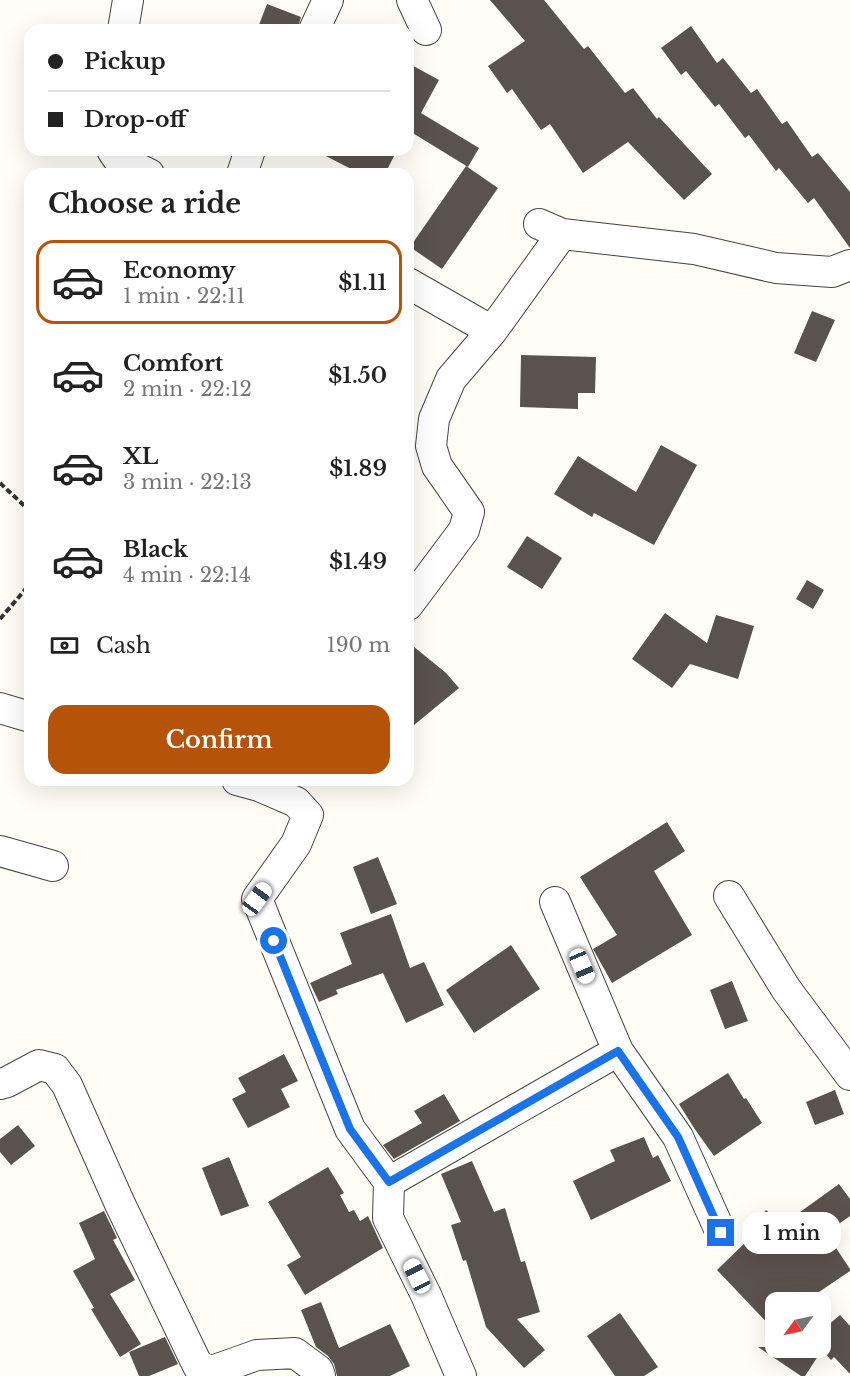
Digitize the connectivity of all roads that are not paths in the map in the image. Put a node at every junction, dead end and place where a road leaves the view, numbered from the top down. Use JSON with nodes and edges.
{"nodes":[{"id":1,"x":128,"y":0,"type":"edge"},
{"id":2,"x":328,"y":0,"type":"edge"},
{"id":3,"x":412,"y":0,"type":"edge"},
{"id":4,"x":124,"y":24,"type":"edge"},
{"id":5,"x":317,"y":24,"type":"edge"},
{"id":6,"x":426,"y":30,"type":"dead end"},
{"id":7,"x":116,"y":156,"type":"edge"},
{"id":8,"x":137,"y":168,"type":"edge"},
{"id":9,"x":850,"y":266,"type":"edge"},
{"id":10,"x":414,"y":287,"type":"edge"},
{"id":11,"x":492,"y":331,"type":"junction"},
{"id":12,"x":414,"y":597,"type":"edge"},
{"id":13,"x":0,"y":708,"type":"edge"},
{"id":14,"x":24,"y":715,"type":"edge"},
{"id":15,"x":273,"y":786,"type":"edge"},
{"id":16,"x":0,"y":851,"type":"edge"},
{"id":17,"x":53,"y":866,"type":"dead end"},
{"id":18,"x":729,"y":896,"type":"dead end"},
{"id":19,"x":555,"y":902,"type":"dead end"},
{"id":20,"x":618,"y":1051,"type":"junction"},
{"id":21,"x":850,"y":1075,"type":"edge"},
{"id":22,"x":0,"y":1083,"type":"edge"},
{"id":23,"x":389,"y":1182,"type":"junction"},
{"id":24,"x":721,"y":1233,"type":"dead end"},
{"id":25,"x":320,"y":1376,"type":"edge"},
{"id":26,"x":461,"y":1376,"type":"edge"}],
"edges":[{"from":1,"to":4,"type":"street"},
{"from":2,"to":5,"type":"street"},
{"from":3,"to":6,"type":"street"},
{"from":7,"to":8,"type":"street"},
{"from":9,"to":11,"type":"street"},
{"from":10,"to":11,"type":"street"},
{"from":11,"to":12,"type":"street"},
{"from":13,"to":14,"type":"street"},
{"from":15,"to":23,"type":"street"},
{"from":16,"to":17,"type":"street"},
{"from":18,"to":21,"type":"street"},
{"from":19,"to":20,"type":"street"},
{"from":20,"to":23,"type":"street"},
{"from":20,"to":24,"type":"street"},
{"from":22,"to":25,"type":"street"},
{"from":23,"to":26,"type":"street"}]}
